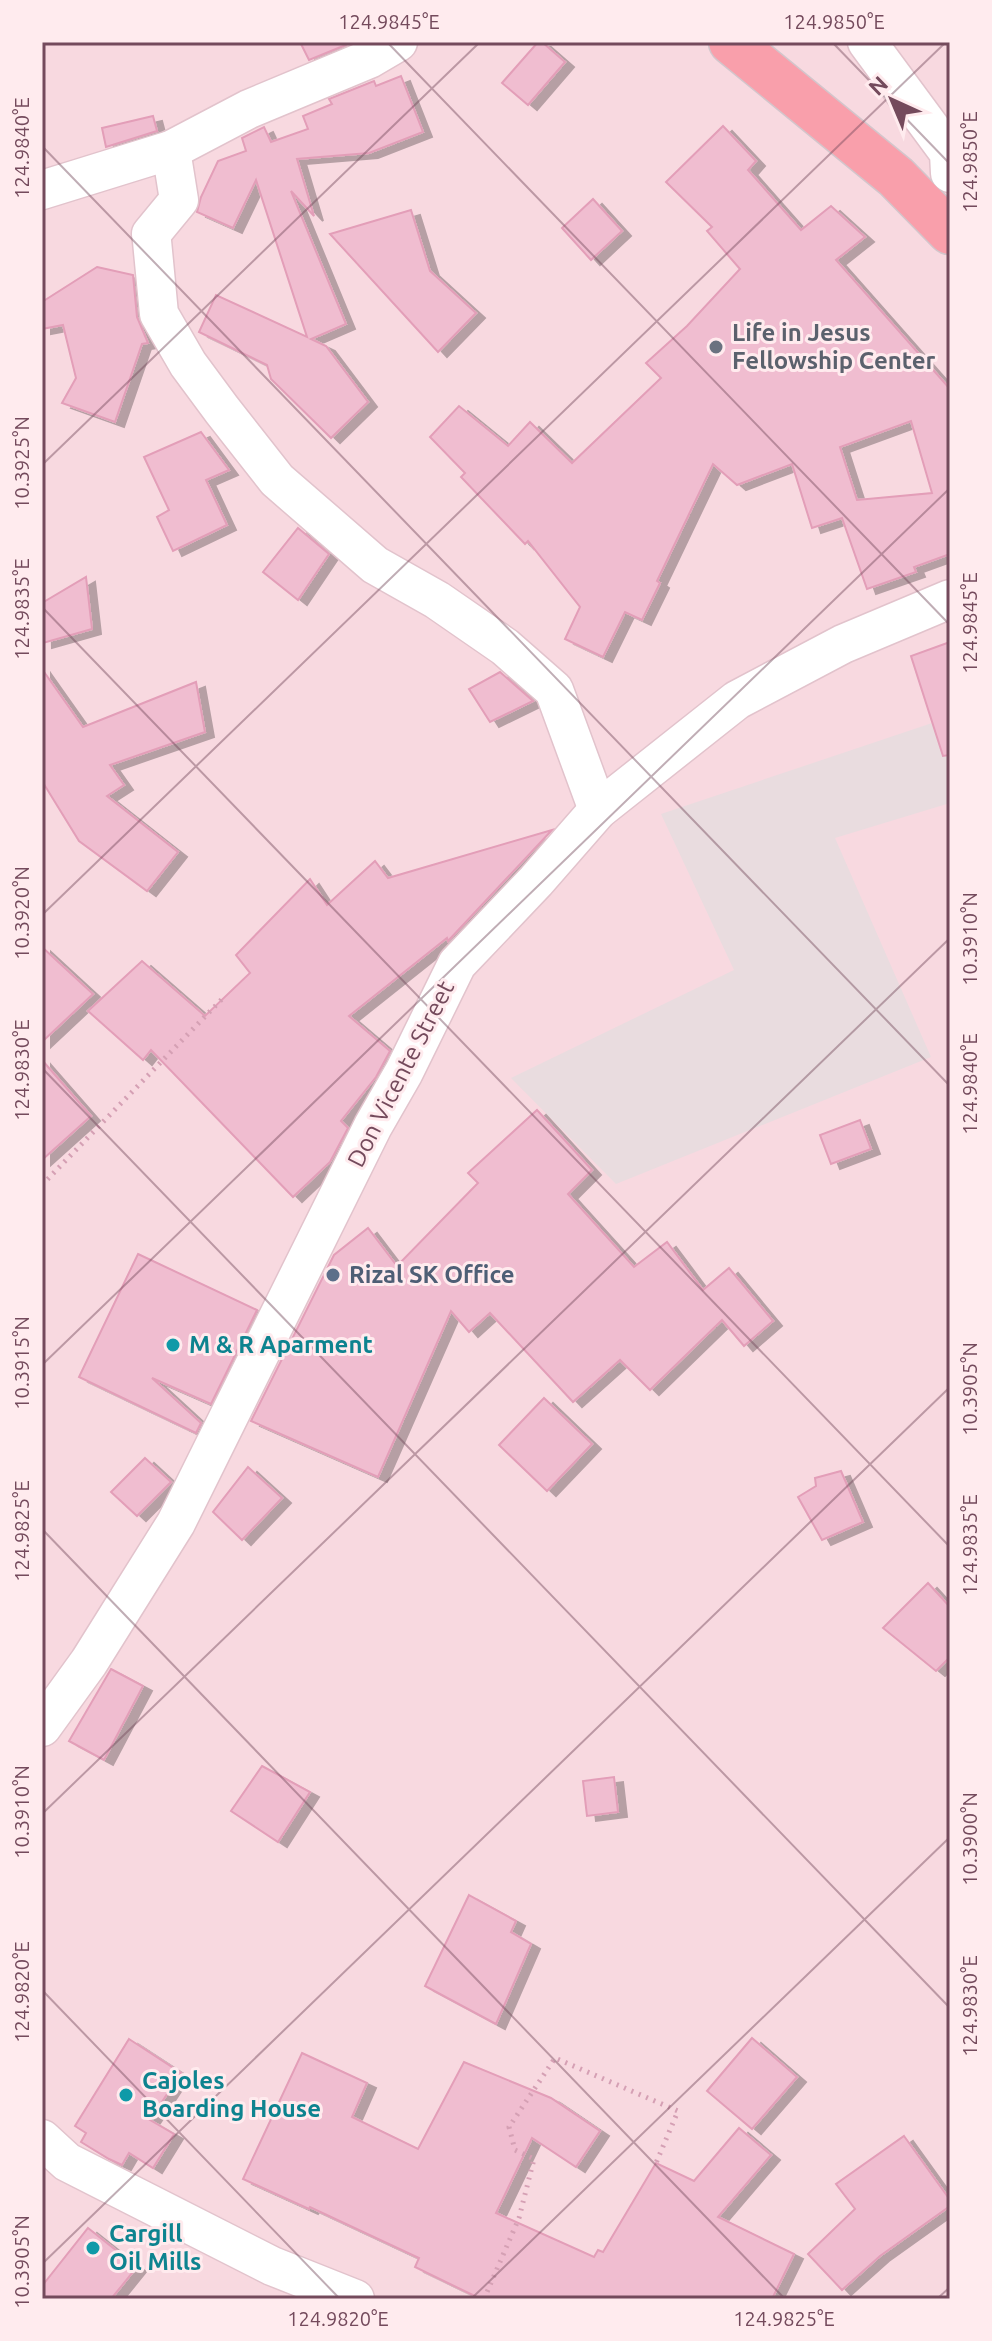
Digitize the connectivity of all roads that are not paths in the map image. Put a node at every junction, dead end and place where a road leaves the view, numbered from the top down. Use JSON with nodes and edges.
{"nodes":[{"id":1,"x":398,"y":42,"type":"edge"},
{"id":2,"x":731,"y":42,"type":"edge"},
{"id":3,"x":867,"y":42,"type":"edge"},
{"id":4,"x":171,"y":150,"type":"junction"},
{"id":5,"x":950,"y":173,"type":"edge"},
{"id":6,"x":42,"y":190,"type":"edge"},
{"id":7,"x":950,"y":232,"type":"edge"},
{"id":8,"x":950,"y":599,"type":"edge"},
{"id":9,"x":598,"y":810,"type":"junction"},
{"id":10,"x":42,"y":1727,"type":"edge"},
{"id":11,"x":42,"y":2139,"type":"edge"},
{"id":12,"x":355,"y":2299,"type":"edge"}],
"edges":[{"from":1,"to":4,"type":"street"},
{"from":2,"to":7,"type":"main road"},
{"from":3,"to":5,"type":"street"},
{"from":4,"to":6,"type":"street"},
{"from":4,"to":9,"type":"street"},
{"from":8,"to":9,"type":"street","name":"Don Vicente Street"},
{"from":9,"to":10,"type":"street","name":"Don Vicente Street"},
{"from":11,"to":12,"type":"street"}]}
